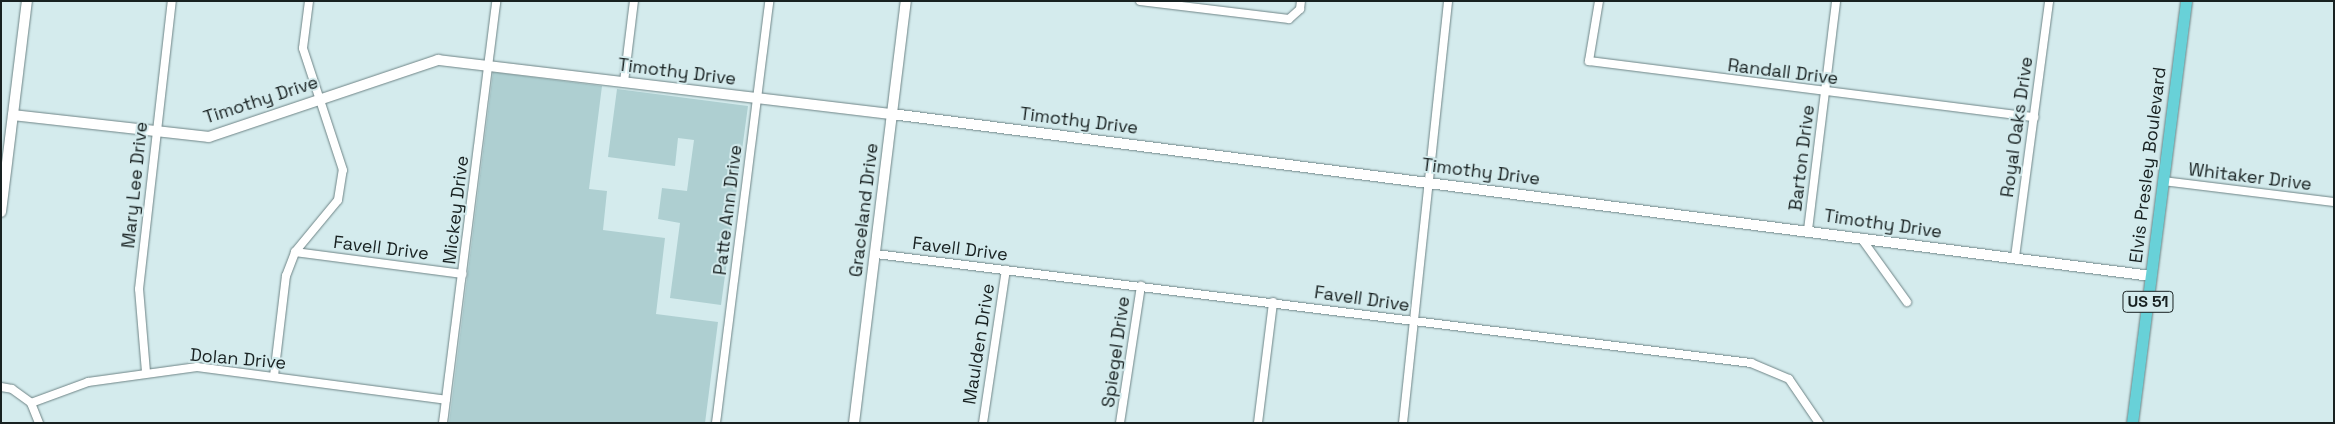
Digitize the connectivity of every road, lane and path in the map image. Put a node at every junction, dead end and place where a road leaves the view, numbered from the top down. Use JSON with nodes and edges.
{"nodes":[{"id":1,"x":27,"y":1,"type":"edge"},
{"id":2,"x":172,"y":1,"type":"edge"},
{"id":3,"x":309,"y":1,"type":"edge"},
{"id":4,"x":496,"y":1,"type":"edge"},
{"id":5,"x":634,"y":1,"type":"edge"},
{"id":6,"x":770,"y":1,"type":"edge"},
{"id":7,"x":906,"y":1,"type":"edge"},
{"id":8,"x":1140,"y":1,"type":"edge"},
{"id":9,"x":1301,"y":1,"type":"edge"},
{"id":10,"x":1448,"y":1,"type":"edge"},
{"id":11,"x":1599,"y":1,"type":"edge"},
{"id":12,"x":1836,"y":1,"type":"edge"},
{"id":13,"x":2049,"y":1,"type":"edge"},
{"id":14,"x":2186,"y":1,"type":"edge"},
{"id":15,"x":488,"y":65,"type":"junction"},
{"id":16,"x":624,"y":82,"type":"junction"},
{"id":17,"x":1826,"y":93,"type":"junction"},
{"id":18,"x":757,"y":98,"type":"junction"},
{"id":19,"x":318,"y":99,"type":"junction"},
{"id":20,"x":892,"y":114,"type":"junction"},
{"id":21,"x":13,"y":116,"type":"junction"},
{"id":22,"x":2034,"y":117,"type":"junction"},
{"id":23,"x":155,"y":133,"type":"junction"},
{"id":24,"x":2163,"y":181,"type":"junction"},
{"id":25,"x":1428,"y":182,"type":"junction"},
{"id":26,"x":2334,"y":202,"type":"edge"},
{"id":27,"x":1,"y":212,"type":"edge"},
{"id":28,"x":1808,"y":230,"type":"junction"},
{"id":29,"x":1861,"y":238,"type":"junction"},
{"id":30,"x":295,"y":252,"type":"junction"},
{"id":31,"x":876,"y":254,"type":"junction"},
{"id":32,"x":2015,"y":258,"type":"junction"},
{"id":33,"x":1006,"y":270,"type":"junction"},
{"id":34,"x":464,"y":274,"type":"junction"},
{"id":35,"x":2151,"y":276,"type":"junction"},
{"id":36,"x":1141,"y":286,"type":"junction"},
{"id":37,"x":1273,"y":302,"type":"junction"},
{"id":38,"x":1907,"y":302,"type":"dead end"},
{"id":39,"x":1415,"y":321,"type":"junction"},
{"id":40,"x":146,"y":372,"type":"junction"},
{"id":41,"x":274,"y":376,"type":"junction"},
{"id":42,"x":1,"y":387,"type":"edge"},
{"id":43,"x":446,"y":400,"type":"junction"},
{"id":44,"x":31,"y":403,"type":"junction"},
{"id":45,"x":39,"y":423,"type":"edge"},
{"id":46,"x":443,"y":423,"type":"edge"},
{"id":47,"x":716,"y":423,"type":"edge"},
{"id":48,"x":854,"y":423,"type":"edge"},
{"id":49,"x":983,"y":423,"type":"edge"},
{"id":50,"x":1120,"y":423,"type":"edge"},
{"id":51,"x":1258,"y":423,"type":"edge"},
{"id":52,"x":1403,"y":423,"type":"edge"},
{"id":53,"x":1819,"y":423,"type":"edge"},
{"id":54,"x":2132,"y":423,"type":"edge"}],
"edges":[{"from":1,"to":21,"type":"street"},
{"from":2,"to":23,"type":"street","name":"Mary Lee Drive"},
{"from":3,"to":19,"type":"street"},
{"from":4,"to":15,"type":"street","name":"Mickey Drive"},
{"from":5,"to":16,"type":"street"},
{"from":6,"to":18,"type":"street","name":"Patte Ann Drive"},
{"from":7,"to":20,"type":"street","name":"Graceland Drive"},
{"from":8,"to":9,"type":"street"},
{"from":10,"to":25,"type":"street"},
{"from":11,"to":17,"type":"street","name":"Randall Drive"},
{"from":12,"to":17,"type":"street","name":"Barton Drive"},
{"from":13,"to":22,"type":"street","name":"Royal Oaks Drive"},
{"from":14,"to":24,"type":"main road","name":"Elvis Presley Boulevard","number":"US 51"},
{"from":15,"to":16,"type":"street","name":"Timothy Drive"},
{"from":15,"to":19,"type":"street","name":"Timothy Drive"},
{"from":15,"to":34,"type":"street","name":"Mickey Drive"},
{"from":16,"to":18,"type":"street","name":"Timothy Drive"},
{"from":17,"to":22,"type":"street","name":"Randall Drive"},
{"from":17,"to":28,"type":"street","name":"Barton Drive"},
{"from":18,"to":20,"type":"street","name":"Timothy Drive"},
{"from":18,"to":47,"type":"street","name":"Patte Ann Drive"},
{"from":19,"to":23,"type":"street","name":"Timothy Drive"},
{"from":19,"to":30,"type":"street"},
{"from":20,"to":25,"type":"street","name":"Timothy Drive"},
{"from":20,"to":31,"type":"street","name":"Graceland Drive"},
{"from":21,"to":23,"type":"street","name":"Timothy Drive"},
{"from":21,"to":27,"type":"street"},
{"from":22,"to":32,"type":"street","name":"Royal Oaks Drive"},
{"from":23,"to":40,"type":"street","name":"Mary Lee Drive"},
{"from":24,"to":26,"type":"street","name":"Whitaker Drive"},
{"from":24,"to":35,"type":"main road","name":"Elvis Presley Boulevard","number":"US 51"},
{"from":25,"to":28,"type":"street","name":"Timothy Drive"},
{"from":25,"to":39,"type":"street"},
{"from":28,"to":29,"type":"street","name":"Timothy Drive"},
{"from":29,"to":32,"type":"street","name":"Timothy Drive"},
{"from":29,"to":38,"type":"street"},
{"from":30,"to":34,"type":"street","name":"Favell Drive"},
{"from":30,"to":41,"type":"street"},
{"from":31,"to":33,"type":"street","name":"Favell Drive"},
{"from":31,"to":48,"type":"street","name":"Graceland Drive"},
{"from":32,"to":35,"type":"street","name":"Timothy Drive"},
{"from":33,"to":36,"type":"street","name":"Favell Drive"},
{"from":33,"to":49,"type":"street","name":"Maulden Drive"},
{"from":34,"to":43,"type":"street","name":"Mickey Drive"},
{"from":35,"to":54,"type":"main road","name":"Elvis Presley Boulevard","number":"US 51"},
{"from":36,"to":37,"type":"street","name":"Favell Drive"},
{"from":36,"to":50,"type":"street","name":"Spiegel Drive"},
{"from":37,"to":39,"type":"street","name":"Favell Drive"},
{"from":37,"to":51,"type":"street"},
{"from":39,"to":52,"type":"street"},
{"from":39,"to":53,"type":"street","name":"Favell Drive"},
{"from":40,"to":41,"type":"street","name":"Dolan Drive"},
{"from":40,"to":44,"type":"street","name":"Dolan Drive"},
{"from":41,"to":43,"type":"street","name":"Dolan Drive"},
{"from":42,"to":44,"type":"street"},
{"from":43,"to":46,"type":"street","name":"Mickey Drive"},
{"from":44,"to":45,"type":"street"}]}
